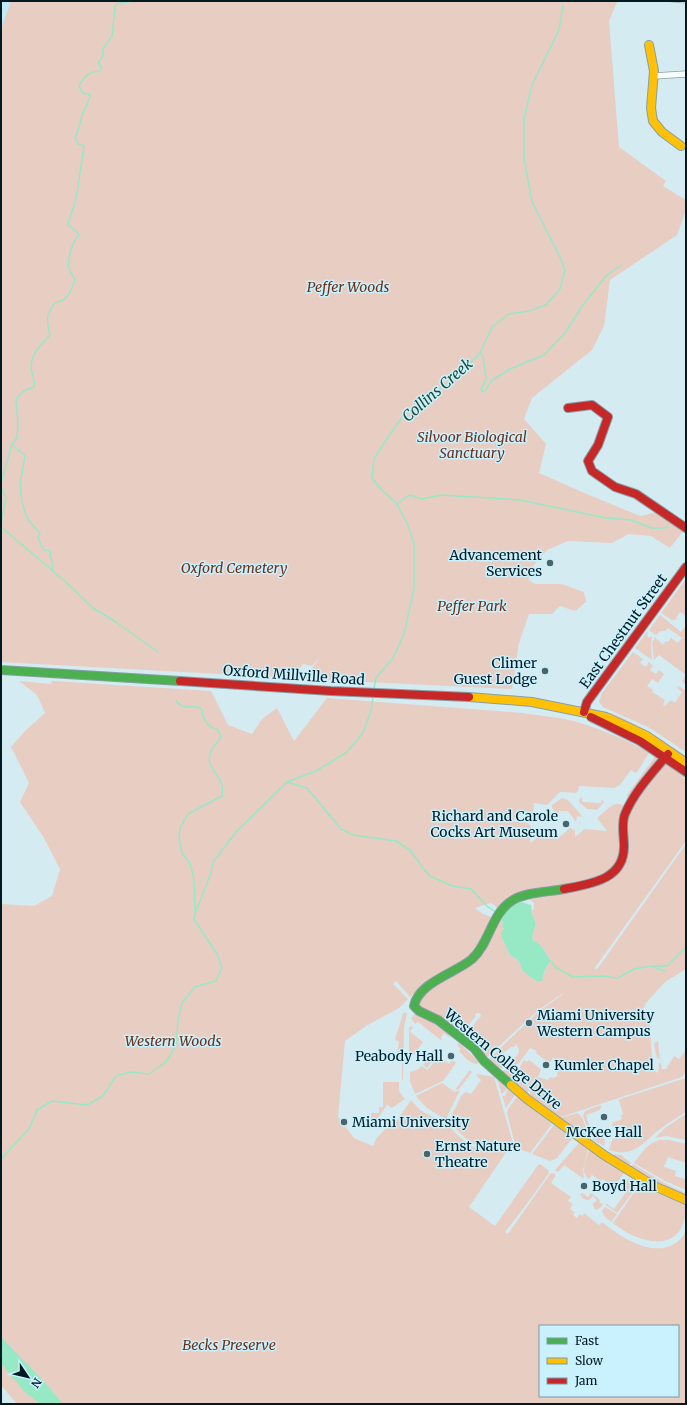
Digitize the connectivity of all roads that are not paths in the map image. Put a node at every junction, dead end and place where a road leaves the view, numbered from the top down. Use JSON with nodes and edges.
{"nodes":[{"id":1,"x":649,"y":45,"type":"dead end"},
{"id":2,"x":686,"y":74,"type":"edge"},
{"id":3,"x":654,"y":76,"type":"junction"},
{"id":4,"x":681,"y":146,"type":"dead end"},
{"id":5,"x":568,"y":408,"type":"dead end"},
{"id":6,"x":686,"y":528,"type":"edge"},
{"id":7,"x":686,"y":567,"type":"edge"},
{"id":8,"x":1,"y":670,"type":"edge"},
{"id":9,"x":584,"y":712,"type":"junction"},
{"id":10,"x":667,"y":754,"type":"junction"},
{"id":11,"x":686,"y":763,"type":"edge"},
{"id":12,"x":686,"y":772,"type":"edge"},
{"id":13,"x":686,"y":1200,"type":"edge"}],
"edges":[{"from":1,"to":3,"type":"main road"},
{"from":2,"to":3,"type":"street"},
{"from":3,"to":4,"type":"main road"},
{"from":5,"to":6,"type":"main road"},
{"from":7,"to":9,"type":"main road","name":"East Chestnut Street"},
{"from":8,"to":9,"type":"main road","name":"Oxford Millville Road"},
{"from":9,"to":10,"type":"main road","name":"Oxford Millville Road"},
{"from":10,"to":11,"type":"main road"},
{"from":10,"to":12,"type":"main road"},
{"from":10,"to":13,"type":"main road","name":"Western College Drive"}]}
